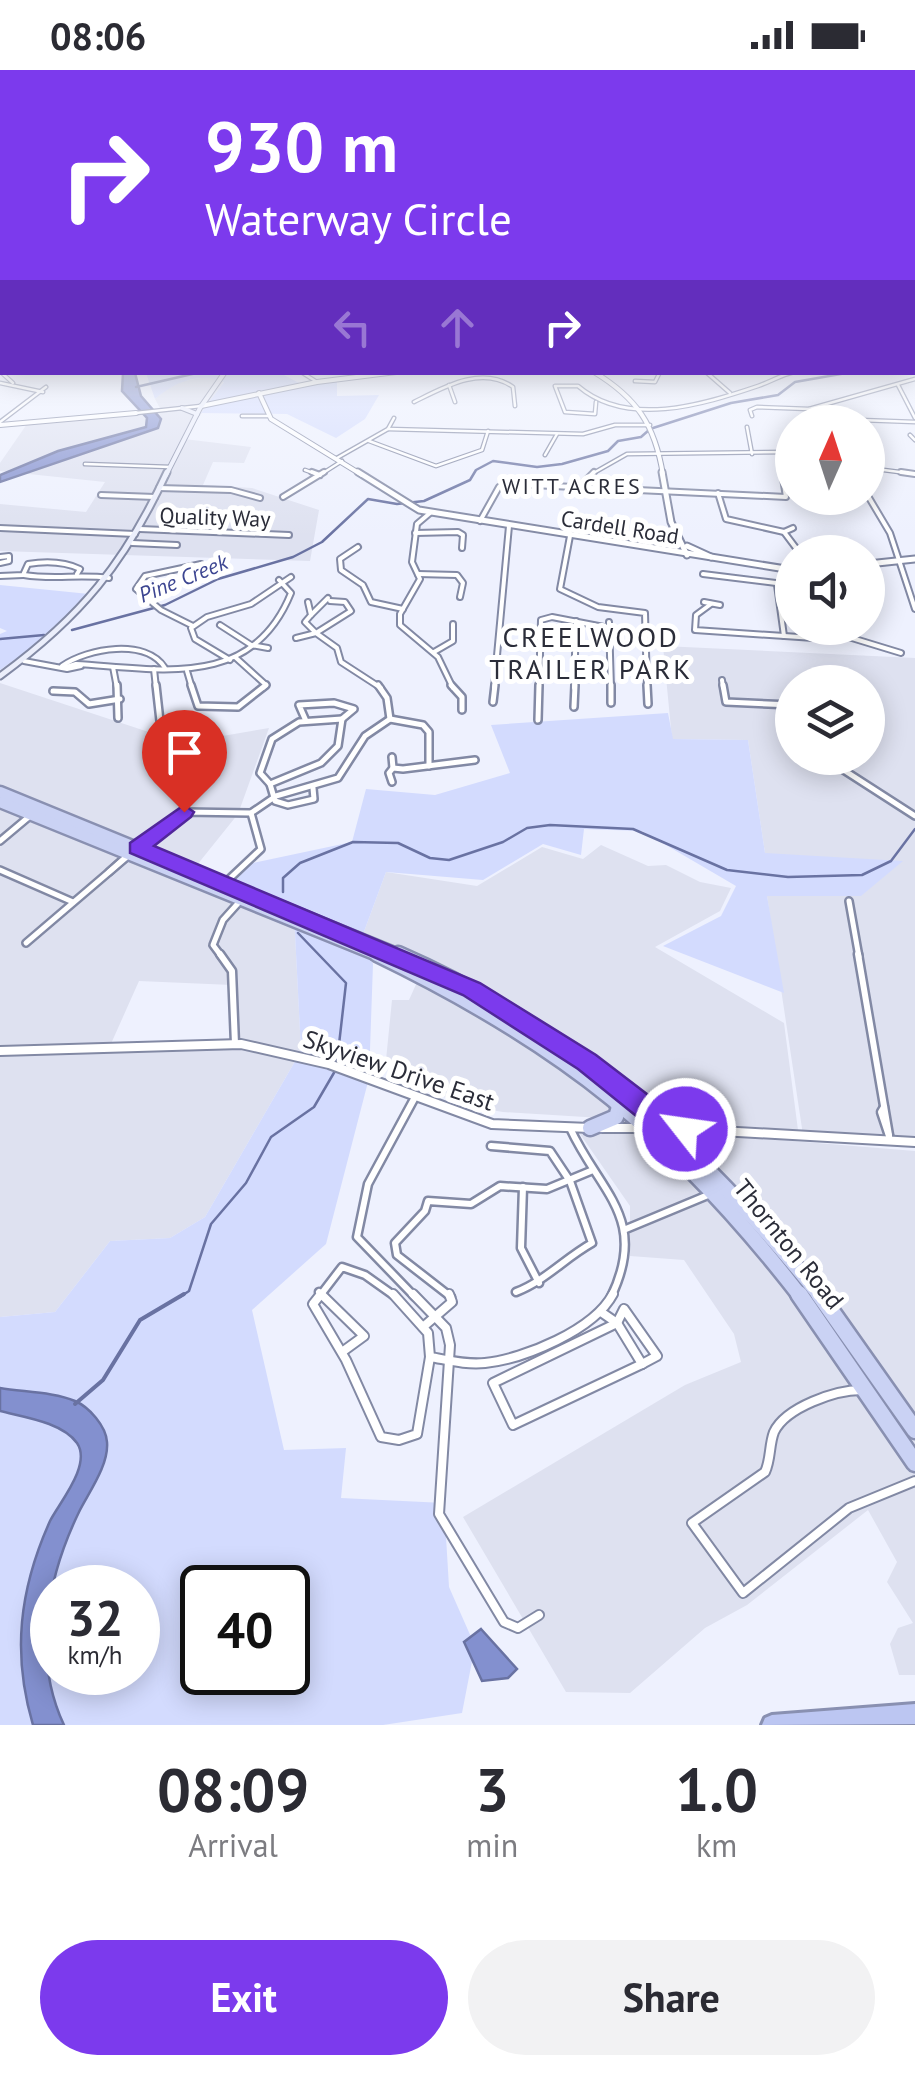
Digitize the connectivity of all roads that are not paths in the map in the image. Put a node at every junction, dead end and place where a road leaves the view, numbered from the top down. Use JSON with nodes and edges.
{"nodes":[{"id":1,"x":220,"y":382,"type":"edge"},
{"id":2,"x":221,"y":382,"type":"edge"},
{"id":3,"x":316,"y":382,"type":"edge"},
{"id":4,"x":460,"y":382,"type":"edge"},
{"id":5,"x":508,"y":382,"type":"edge"},
{"id":6,"x":561,"y":382,"type":"edge"},
{"id":7,"x":562,"y":382,"type":"edge"},
{"id":8,"x":613,"y":382,"type":"edge"},
{"id":9,"x":718,"y":382,"type":"edge"},
{"id":10,"x":766,"y":382,"type":"edge"},
{"id":11,"x":902,"y":382,"type":"edge"},
{"id":12,"x":0,"y":383,"type":"edge"},
{"id":13,"x":13,"y":383,"type":"junction"},
{"id":14,"x":895,"y":384,"type":"junction"},
{"id":15,"x":449,"y":385,"type":"junction"},
{"id":16,"x":0,"y":390,"type":"edge"},
{"id":17,"x":258,"y":393,"type":"junction"},
{"id":18,"x":730,"y":393,"type":"junction"},
{"id":19,"x":210,"y":399,"type":"junction"},
{"id":20,"x":224,"y":402,"type":"junction"},
{"id":21,"x":414,"y":402,"type":"dead end"},
{"id":22,"x":455,"y":402,"type":"dead end"},
{"id":23,"x":596,"y":402,"type":"junction"},
{"id":24,"x":823,"y":405,"type":"edge"},
{"id":25,"x":202,"y":406,"type":"junction"},
{"id":26,"x":516,"y":406,"type":"dead end"},
{"id":27,"x":182,"y":408,"type":"junction"},
{"id":28,"x":640,"y":408,"type":"junction"},
{"id":29,"x":775,"y":408,"type":"edge"},
{"id":30,"x":624,"y":409,"type":"junction"},
{"id":31,"x":136,"y":413,"type":"joint"},
{"id":32,"x":197,"y":414,"type":"junction"},
{"id":33,"x":242,"y":416,"type":"dead end"},
{"id":34,"x":268,"y":416,"type":"junction"},
{"id":35,"x":625,"y":416,"type":"dead end"},
{"id":36,"x":752,"y":416,"type":"dead end"},
{"id":37,"x":394,"y":418,"type":"dead end"},
{"id":38,"x":885,"y":419,"type":"edge"},
{"id":39,"x":915,"y":420,"type":"edge"},
{"id":40,"x":0,"y":424,"type":"edge"},
{"id":41,"x":650,"y":426,"type":"junction"},
{"id":42,"x":746,"y":427,"type":"dead end"},
{"id":43,"x":388,"y":429,"type":"junction"},
{"id":44,"x":488,"y":431,"type":"junction"},
{"id":45,"x":557,"y":434,"type":"junction"},
{"id":46,"x":910,"y":435,"type":"dead end"},
{"id":47,"x":915,"y":440,"type":"edge"},
{"id":48,"x":369,"y":441,"type":"junction"},
{"id":49,"x":659,"y":452,"type":"junction"},
{"id":50,"x":775,"y":452,"type":"edge"},
{"id":51,"x":752,"y":454,"type":"junction"},
{"id":52,"x":545,"y":456,"type":"dead end"},
{"id":53,"x":340,"y":459,"type":"junction"},
{"id":54,"x":85,"y":464,"type":"dead end"},
{"id":55,"x":170,"y":467,"type":"junction"},
{"id":56,"x":304,"y":470,"type":"dead end"},
{"id":57,"x":885,"y":470,"type":"edge"},
{"id":58,"x":915,"y":474,"type":"edge"},
{"id":59,"x":320,"y":475,"type":"junction"},
{"id":60,"x":580,"y":486,"type":"junction"},
{"id":61,"x":160,"y":488,"type":"junction"},
{"id":62,"x":668,"y":491,"type":"junction"},
{"id":63,"x":718,"y":494,"type":"junction"},
{"id":64,"x":100,"y":495,"type":"dead end"},
{"id":65,"x":155,"y":497,"type":"junction"},
{"id":66,"x":283,"y":497,"type":"dead end"},
{"id":67,"x":775,"y":497,"type":"edge"},
{"id":68,"x":260,"y":498,"type":"dead end"},
{"id":69,"x":430,"y":513,"type":"junction"},
{"id":70,"x":883,"y":515,"type":"edge"},
{"id":71,"x":480,"y":521,"type":"junction"},
{"id":72,"x":508,"y":526,"type":"junction"},
{"id":73,"x":0,"y":528,"type":"edge"},
{"id":74,"x":794,"y":528,"type":"dead end"},
{"id":75,"x":139,"y":531,"type":"junction"},
{"id":76,"x":415,"y":532,"type":"junction"},
{"id":77,"x":784,"y":532,"type":"junction"},
{"id":78,"x":289,"y":534,"type":"dead end"},
{"id":79,"x":786,"y":535,"type":"edge"},
{"id":80,"x":570,"y":536,"type":"junction"},
{"id":81,"x":132,"y":543,"type":"junction"},
{"id":82,"x":177,"y":545,"type":"dead end"},
{"id":83,"x":687,"y":546,"type":"junction"},
{"id":84,"x":358,"y":547,"type":"dead end"},
{"id":85,"x":462,"y":548,"type":"dead end"},
{"id":86,"x":687,"y":556,"type":"junction"},
{"id":87,"x":915,"y":559,"type":"edge"},
{"id":88,"x":900,"y":560,"type":"junction"},
{"id":89,"x":721,"y":561,"type":"junction"},
{"id":90,"x":885,"y":562,"type":"edge"},
{"id":91,"x":202,"y":564,"type":"dead end"},
{"id":92,"x":775,"y":568,"type":"edge"},
{"id":93,"x":78,"y":574,"type":"junction"},
{"id":94,"x":418,"y":574,"type":"junction"},
{"id":95,"x":703,"y":574,"type":"dead end"},
{"id":96,"x":0,"y":576,"type":"edge"},
{"id":97,"x":24,"y":576,"type":"junction"},
{"id":98,"x":110,"y":577,"type":"junction"},
{"id":99,"x":291,"y":578,"type":"dead end"},
{"id":100,"x":279,"y":580,"type":"junction"},
{"id":101,"x":775,"y":585,"type":"edge"},
{"id":102,"x":460,"y":597,"type":"dead end"},
{"id":103,"x":308,"y":602,"type":"dead end"},
{"id":104,"x":720,"y":605,"type":"dead end"},
{"id":105,"x":402,"y":609,"type":"junction"},
{"id":106,"x":915,"y":609,"type":"edge"},
{"id":107,"x":311,"y":615,"type":"junction"},
{"id":108,"x":576,"y":621,"type":"junction"},
{"id":109,"x":453,"y":624,"type":"dead end"},
{"id":110,"x":220,"y":625,"type":"dead end"},
{"id":111,"x":194,"y":626,"type":"junction"},
{"id":112,"x":316,"y":633,"type":"junction"},
{"id":113,"x":775,"y":636,"type":"edge"},
{"id":114,"x":296,"y":638,"type":"dead end"},
{"id":115,"x":252,"y":645,"type":"junction"},
{"id":116,"x":874,"y":645,"type":"edge"},
{"id":117,"x":268,"y":648,"type":"dead end"},
{"id":118,"x":434,"y":652,"type":"junction"},
{"id":119,"x":901,"y":653,"type":"dead end"},
{"id":120,"x":232,"y":658,"type":"junction"},
{"id":121,"x":23,"y":662,"type":"junction"},
{"id":122,"x":114,"y":667,"type":"junction"},
{"id":123,"x":62,"y":668,"type":"junction"},
{"id":124,"x":154,"y":668,"type":"junction"},
{"id":125,"x":165,"y":668,"type":"junction"},
{"id":126,"x":188,"y":670,"type":"junction"},
{"id":127,"x":0,"y":679,"type":"edge"},
{"id":128,"x":722,"y":680,"type":"dead end"},
{"id":129,"x":53,"y":691,"type":"dead end"},
{"id":130,"x":120,"y":698,"type":"junction"},
{"id":131,"x":493,"y":702,"type":"dead end"},
{"id":132,"x":611,"y":703,"type":"dead end"},
{"id":133,"x":648,"y":704,"type":"dead end"},
{"id":134,"x":775,"y":704,"type":"edge"},
{"id":135,"x":574,"y":707,"type":"dead end"},
{"id":136,"x":462,"y":710,"type":"dead end"},
{"id":137,"x":118,"y":718,"type":"dead end"},
{"id":138,"x":342,"y":719,"type":"junction"},
{"id":139,"x":390,"y":719,"type":"junction"},
{"id":140,"x":538,"y":720,"type":"dead end"},
{"id":141,"x":306,"y":721,"type":"junction"},
{"id":142,"x":160,"y":722,"type":"dead end"},
{"id":143,"x":392,"y":758,"type":"dead end"},
{"id":144,"x":475,"y":760,"type":"dead end"},
{"id":145,"x":429,"y":766,"type":"junction"},
{"id":146,"x":393,"y":768,"type":"junction"},
{"id":147,"x":851,"y":775,"type":"edge"},
{"id":148,"x":392,"y":782,"type":"dead end"},
{"id":149,"x":270,"y":784,"type":"junction"},
{"id":150,"x":314,"y":788,"type":"junction"},
{"id":151,"x":0,"y":792,"type":"edge"},
{"id":152,"x":274,"y":797,"type":"junction"},
{"id":153,"x":0,"y":802,"type":"edge"},
{"id":154,"x":251,"y":814,"type":"junction"},
{"id":155,"x":31,"y":815,"type":"junction"},
{"id":156,"x":915,"y":816,"type":"edge"},
{"id":157,"x":0,"y":841,"type":"edge"},
{"id":158,"x":101,"y":843,"type":"junction"},
{"id":159,"x":133,"y":851,"type":"junction"},
{"id":160,"x":155,"y":865,"type":"junction"},
{"id":161,"x":114,"y":868,"type":"junction"},
{"id":162,"x":0,"y":870,"type":"edge"},
{"id":163,"x":225,"y":884,"type":"junction"},
{"id":164,"x":241,"y":900,"type":"junction"},
{"id":165,"x":849,"y":901,"type":"dead end"},
{"id":166,"x":73,"y":902,"type":"junction"},
{"id":167,"x":26,"y":943,"type":"dead end"},
{"id":168,"x":234,"y":1044,"type":"junction"},
{"id":169,"x":0,"y":1051,"type":"edge"},
{"id":170,"x":614,"y":1096,"type":"junction"},
{"id":171,"x":414,"y":1099,"type":"junction"},
{"id":172,"x":570,"y":1128,"type":"junction"},
{"id":173,"x":590,"y":1128,"type":"junction"},
{"id":174,"x":651,"y":1128,"type":"junction"},
{"id":175,"x":671,"y":1128,"type":"junction"},
{"id":176,"x":701,"y":1130,"type":"junction"},
{"id":177,"x":890,"y":1138,"type":"junction"},
{"id":178,"x":910,"y":1142,"type":"edge"},
{"id":179,"x":492,"y":1146,"type":"dead end"},
{"id":180,"x":699,"y":1154,"type":"junction"},
{"id":181,"x":593,"y":1170,"type":"junction"},
{"id":182,"x":570,"y":1182,"type":"junction"},
{"id":183,"x":523,"y":1188,"type":"junction"},
{"id":184,"x":715,"y":1191,"type":"junction"},
{"id":185,"x":626,"y":1229,"type":"junction"},
{"id":186,"x":539,"y":1283,"type":"junction"},
{"id":187,"x":319,"y":1292,"type":"junction"},
{"id":188,"x":516,"y":1292,"type":"dead end"},
{"id":189,"x":601,"y":1312,"type":"junction"},
{"id":190,"x":437,"y":1318,"type":"junction"},
{"id":191,"x":617,"y":1323,"type":"junction"},
{"id":192,"x":423,"y":1327,"type":"junction"},
{"id":193,"x":840,"y":1349,"type":"junction"},
{"id":194,"x":342,"y":1352,"type":"junction"},
{"id":195,"x":430,"y":1356,"type":"junction"},
{"id":196,"x":450,"y":1360,"type":"junction"},
{"id":197,"x":499,"y":1360,"type":"junction"},
{"id":198,"x":642,"y":1364,"type":"junction"},
{"id":199,"x":507,"y":1376,"type":"junction"},
{"id":200,"x":848,"y":1388,"type":"junction"},
{"id":201,"x":868,"y":1392,"type":"junction"},
{"id":202,"x":915,"y":1430,"type":"edge"},
{"id":203,"x":915,"y":1463,"type":"edge"},
{"id":204,"x":915,"y":1481,"type":"edge"},
{"id":205,"x":539,"y":1615,"type":"dead end"},
{"id":206,"x":915,"y":1714,"type":"edge"},
{"id":207,"x":772,"y":1725,"type":"edge"}],
"edges":[{"from":1,"to":25,"type":"main road"},
{"from":2,"to":19,"type":"main road"},
{"from":3,"to":17,"type":"street"},
{"from":4,"to":15,"type":"street"},
{"from":5,"to":26,"type":"street"},
{"from":6,"to":23,"type":"street"},
{"from":7,"to":23,"type":"street"},
{"from":8,"to":28,"type":"street"},
{"from":9,"to":18,"type":"street"},
{"from":10,"to":18,"type":"street"},
{"from":11,"to":14,"type":"street"},
{"from":12,"to":13,"type":"street"},
{"from":13,"to":16,"type":"street"},
{"from":13,"to":40,"type":"street"},
{"from":14,"to":24,"type":"street"},
{"from":14,"to":39,"type":"street"},
{"from":15,"to":21,"type":"street"},
{"from":15,"to":22,"type":"street"},
{"from":17,"to":20,"type":"street"},
{"from":17,"to":34,"type":"street"},
{"from":18,"to":28,"type":"street"},
{"from":19,"to":20,"type":"street"},
{"from":19,"to":25,"type":"main road"},
{"from":20,"to":25,"type":"street"},
{"from":23,"to":30,"type":"street"},
{"from":25,"to":27,"type":"street"},
{"from":25,"to":32,"type":"main road"},
{"from":27,"to":31,"type":"street"},
{"from":27,"to":32,"type":"main road"},
{"from":28,"to":30,"type":"street"},
{"from":28,"to":41,"type":"street"},
{"from":29,"to":36,"type":"street"},
{"from":30,"to":35,"type":"street"},
{"from":31,"to":40,"type":"street"},
{"from":32,"to":55,"type":"main road"},
{"from":33,"to":34,"type":"street"},
{"from":34,"to":53,"type":"street","name":"Cardell Road"},
{"from":37,"to":43,"type":"street"},
{"from":38,"to":39,"type":"street"},
{"from":41,"to":45,"type":"street"},
{"from":41,"to":49,"type":"street"},
{"from":42,"to":51,"type":"street"},
{"from":43,"to":44,"type":"street"},
{"from":43,"to":48,"type":"street"},
{"from":44,"to":45,"type":"street"},
{"from":44,"to":48,"type":"street"},
{"from":45,"to":52,"type":"street"},
{"from":46,"to":47,"type":"street"},
{"from":48,"to":53,"type":"street"},
{"from":49,"to":51,"type":"street"},
{"from":49,"to":60,"type":"street"},
{"from":49,"to":62,"type":"street"},
{"from":50,"to":51,"type":"street"},
{"from":53,"to":59,"type":"street"},
{"from":53,"to":69,"type":"street","name":"Cardell Road"},
{"from":54,"to":55,"type":"street"},
{"from":55,"to":61,"type":"main road"},
{"from":56,"to":59,"type":"street"},
{"from":57,"to":58,"type":"street"},
{"from":59,"to":66,"type":"street"},
{"from":60,"to":62,"type":"street"},
{"from":60,"to":71,"type":"street"},
{"from":61,"to":65,"type":"main road"},
{"from":61,"to":68,"type":"street"},
{"from":62,"to":63,"type":"street"},
{"from":62,"to":83,"type":"street"},
{"from":63,"to":67,"type":"street"},
{"from":63,"to":77,"type":"street"},
{"from":64,"to":65,"type":"street"},
{"from":65,"to":75,"type":"main road"},
{"from":69,"to":71,"type":"street","name":"Cardell Road"},
{"from":69,"to":76,"type":"street"},
{"from":70,"to":88,"type":"street"},
{"from":71,"to":72,"type":"street","name":"Cardell Road"},
{"from":72,"to":80,"type":"street","name":"Cardell Road"},
{"from":72,"to":131,"type":"street"},
{"from":73,"to":75,"type":"street","name":"Quality Way"},
{"from":74,"to":77,"type":"street"},
{"from":75,"to":78,"type":"street","name":"Quality Way"},
{"from":75,"to":81,"type":"main road"},
{"from":76,"to":85,"type":"street"},
{"from":76,"to":94,"type":"street"},
{"from":77,"to":79,"type":"street"},
{"from":80,"to":86,"type":"street","name":"Cardell Road"},
{"from":80,"to":133,"type":"street"},
{"from":81,"to":82,"type":"street"},
{"from":81,"to":98,"type":"main road"},
{"from":83,"to":86,"type":"street"},
{"from":83,"to":89,"type":"street"},
{"from":84,"to":105,"type":"street"},
{"from":86,"to":89,"type":"street","name":"Cardell Road"},
{"from":87,"to":88,"type":"street"},
{"from":88,"to":90,"type":"street"},
{"from":88,"to":106,"type":"street"},
{"from":89,"to":92,"type":"street","name":"Cardell Road"},
{"from":91,"to":111,"type":"street"},
{"from":93,"to":97,"type":"street"},
{"from":93,"to":97,"type":"street"},
{"from":93,"to":98,"type":"street"},
{"from":94,"to":102,"type":"street"},
{"from":94,"to":105,"type":"street"},
{"from":95,"to":101,"type":"street"},
{"from":96,"to":97,"type":"street"},
{"from":98,"to":121,"type":"main road"},
{"from":99,"to":100,"type":"street"},
{"from":100,"to":111,"type":"street"},
{"from":100,"to":115,"type":"street"},
{"from":103,"to":107,"type":"street"},
{"from":104,"to":113,"type":"street"},
{"from":105,"to":118,"type":"street"},
{"from":107,"to":112,"type":"street"},
{"from":107,"to":112,"type":"street"},
{"from":108,"to":132,"type":"street"},
{"from":108,"to":135,"type":"street"},
{"from":108,"to":140,"type":"street"},
{"from":109,"to":118,"type":"street"},
{"from":110,"to":115,"type":"street"},
{"from":111,"to":120,"type":"street"},
{"from":112,"to":114,"type":"street"},
{"from":112,"to":139,"type":"street"},
{"from":115,"to":117,"type":"street"},
{"from":115,"to":120,"type":"street"},
{"from":116,"to":119,"type":"street"},
{"from":118,"to":136,"type":"street"},
{"from":120,"to":126,"type":"street"},
{"from":120,"to":126,"type":"street"},
{"from":121,"to":123,"type":"street"},
{"from":121,"to":127,"type":"main road"},
{"from":122,"to":123,"type":"street"},
{"from":122,"to":124,"type":"street"},
{"from":122,"to":130,"type":"street"},
{"from":123,"to":125,"type":"street"},
{"from":124,"to":125,"type":"street"},
{"from":124,"to":142,"type":"street"},
{"from":125,"to":126,"type":"street"},
{"from":128,"to":134,"type":"street"},
{"from":129,"to":130,"type":"street"},
{"from":130,"to":137,"type":"street"},
{"from":138,"to":141,"type":"street"},
{"from":138,"to":141,"type":"street"},
{"from":138,"to":149,"type":"street"},
{"from":139,"to":145,"type":"street"},
{"from":139,"to":150,"type":"street"},
{"from":141,"to":149,"type":"street"},
{"from":143,"to":146,"type":"street"},
{"from":144,"to":145,"type":"street"},
{"from":145,"to":146,"type":"street"},
{"from":146,"to":148,"type":"street"},
{"from":147,"to":156,"type":"street"},
{"from":149,"to":152,"type":"street"},
{"from":150,"to":152,"type":"street"},
{"from":150,"to":152,"type":"street"},
{"from":151,"to":159,"type":"highway","name":"Thornton Road"},
{"from":152,"to":154,"type":"street"},
{"from":153,"to":155,"type":"highway","name":"Thornton Road"},
{"from":154,"to":159,"type":"street"},
{"from":154,"to":163,"type":"street"},
{"from":155,"to":157,"type":"street"},
{"from":155,"to":158,"type":"highway","name":"Thornton Road"},
{"from":158,"to":159,"type":"highway","name":"Thornton Road"},
{"from":158,"to":161,"type":"highway"},
{"from":159,"to":160,"type":"highway","name":"Thornton Road"},
{"from":159,"to":161,"type":"street"},
{"from":159,"to":163,"type":"highway","name":"Thornton Road"},
{"from":160,"to":161,"type":"highway"},
{"from":160,"to":164,"type":"highway","name":"Thornton Road"},
{"from":161,"to":166,"type":"street"},
{"from":162,"to":166,"type":"street"},
{"from":163,"to":175,"type":"highway","name":"Thornton Road"},
{"from":164,"to":168,"type":"street"},
{"from":164,"to":170,"type":"highway","name":"Thornton Road"},
{"from":165,"to":177,"type":"street"},
{"from":166,"to":167,"type":"street"},
{"from":168,"to":169,"type":"street","name":"Skyview Drive East"},
{"from":168,"to":171,"type":"street","name":"Skyview Drive East"},
{"from":170,"to":173,"type":"highway"},
{"from":170,"to":174,"type":"highway","name":"Thornton Road"},
{"from":171,"to":172,"type":"street","name":"Skyview Drive East"},
{"from":171,"to":190,"type":"street"},
{"from":172,"to":173,"type":"street","name":"Skyview Drive East"},
{"from":172,"to":181,"type":"street"},
{"from":173,"to":174,"type":"street","name":"Skyview Drive East"},
{"from":174,"to":175,"type":"street","name":"Skyview Drive East"},
{"from":174,"to":184,"type":"highway","name":"Thornton Road"},
{"from":175,"to":176,"type":"street","name":"Skyview Drive East"},
{"from":175,"to":180,"type":"highway","name":"Thornton Road"},
{"from":176,"to":177,"type":"street","name":"Skyview Drive East"},
{"from":176,"to":180,"type":"highway"},
{"from":177,"to":178,"type":"street","name":"Skyview Drive East"},
{"from":179,"to":182,"type":"street"},
{"from":180,"to":202,"type":"highway","name":"Thornton Road"},
{"from":181,"to":182,"type":"street"},
{"from":181,"to":185,"type":"street"},
{"from":182,"to":183,"type":"street"},
{"from":182,"to":186,"type":"street"},
{"from":183,"to":186,"type":"street"},
{"from":183,"to":190,"type":"street"},
{"from":184,"to":185,"type":"street"},
{"from":184,"to":193,"type":"highway","name":"Thornton Road"},
{"from":185,"to":189,"type":"street"},
{"from":186,"to":188,"type":"street"},
{"from":187,"to":192,"type":"street"},
{"from":187,"to":194,"type":"street"},
{"from":187,"to":194,"type":"street"},
{"from":189,"to":191,"type":"street"},
{"from":189,"to":197,"type":"street"},
{"from":190,"to":192,"type":"street"},
{"from":190,"to":196,"type":"street"},
{"from":191,"to":198,"type":"street"},
{"from":191,"to":198,"type":"street"},
{"from":191,"to":199,"type":"street"},
{"from":192,"to":195,"type":"street"},
{"from":193,"to":200,"type":"street"},
{"from":193,"to":201,"type":"highway","name":"Thornton Road"},
{"from":194,"to":195,"type":"street"},
{"from":195,"to":196,"type":"street"},
{"from":196,"to":197,"type":"street"},
{"from":196,"to":205,"type":"street"},
{"from":197,"to":199,"type":"street"},
{"from":198,"to":199,"type":"street"},
{"from":200,"to":201,"type":"street"},
{"from":200,"to":204,"type":"street"},
{"from":201,"to":203,"type":"highway","name":"Thornton Road"},
{"from":206,"to":207,"type":"highway"}]}
